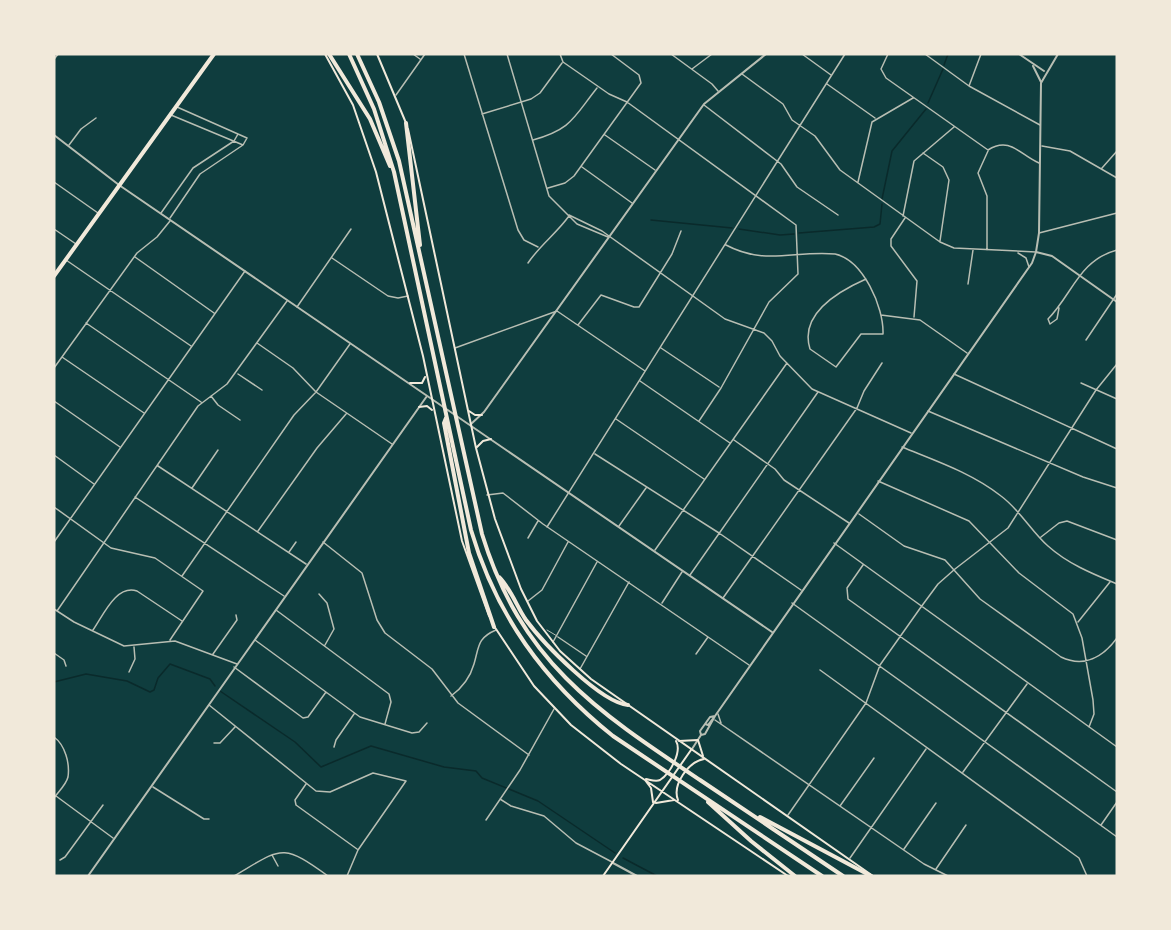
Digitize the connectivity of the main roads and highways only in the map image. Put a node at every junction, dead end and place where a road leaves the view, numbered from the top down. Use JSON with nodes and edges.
{"nodes":[{"id":1,"x":214,"y":54,"type":"edge"},
{"id":2,"x":327,"y":54,"type":"edge"},
{"id":3,"x":349,"y":54,"type":"edge"},
{"id":4,"x":357,"y":54,"type":"edge"},
{"id":5,"x":377,"y":54,"type":"edge"},
{"id":6,"x":406,"y":123,"type":"junction"},
{"id":7,"x":394,"y":172,"type":"junction"},
{"id":8,"x":420,"y":255,"type":"junction"},
{"id":9,"x":54,"y":276,"type":"edge"},
{"id":10,"x":426,"y":374,"type":"junction"},
{"id":11,"x":410,"y":383,"type":"road end"},
{"id":12,"x":419,"y":407,"type":"road end"},
{"id":13,"x":468,"y":410,"type":"junction"},
{"id":14,"x":434,"y":412,"type":"junction"},
{"id":15,"x":483,"y":415,"type":"road end"},
{"id":16,"x":446,"y":417,"type":"junction"},
{"id":17,"x":491,"y":439,"type":"road end"},
{"id":18,"x":476,"y":448,"type":"junction"},
{"id":19,"x":497,"y":575,"type":"junction"},
{"id":20,"x":495,"y":628,"type":"junction"},
{"id":21,"x":628,"y":705,"type":"junction"},
{"id":22,"x":673,"y":736,"type":"junction"},
{"id":23,"x":678,"y":740,"type":"junction"},
{"id":24,"x":691,"y":750,"type":"junction"},
{"id":25,"x":705,"y":759,"type":"junction"},
{"id":26,"x":643,"y":778,"type":"junction"},
{"id":27,"x":663,"y":791,"type":"junction"},
{"id":28,"x":701,"y":795,"type":"junction"},
{"id":29,"x":676,"y":800,"type":"junction"},
{"id":30,"x":680,"y":802,"type":"junction"},
{"id":31,"x":654,"y":804,"type":"junction"},
{"id":32,"x":750,"y":814,"type":"junction"},
{"id":33,"x":780,"y":873,"type":"edge"},
{"id":34,"x":603,"y":876,"type":"edge"},
{"id":35,"x":788,"y":876,"type":"edge"},
{"id":36,"x":795,"y":876,"type":"edge"},
{"id":37,"x":822,"y":876,"type":"edge"},
{"id":38,"x":843,"y":876,"type":"edge"},
{"id":39,"x":872,"y":876,"type":"edge"}],
"edges":[{"from":1,"to":9,"type":"highway"},
{"from":2,"to":7,"type":"highway"},
{"from":2,"to":10,"type":"main road"},
{"from":3,"to":7,"type":"highway"},
{"from":4,"to":8,"type":"highway"},
{"from":5,"to":6,"type":"main road"},
{"from":6,"to":8,"type":"highway"},
{"from":6,"to":13,"type":"main road"},
{"from":7,"to":16,"type":"highway"},
{"from":8,"to":19,"type":"highway"},
{"from":10,"to":11,"type":"main road"},
{"from":10,"to":14,"type":"main road"},
{"from":12,"to":14,"type":"main road"},
{"from":13,"to":15,"type":"main road"},
{"from":13,"to":18,"type":"main road"},
{"from":14,"to":20,"type":"main road"},
{"from":16,"to":20,"type":"highway"},
{"from":16,"to":28,"type":"highway"},
{"from":17,"to":18,"type":"main road"},
{"from":18,"to":21,"type":"main road"},
{"from":19,"to":21,"type":"highway"},
{"from":19,"to":32,"type":"highway"},
{"from":20,"to":26,"type":"main road"},
{"from":21,"to":22,"type":"main road"},
{"from":22,"to":23,"type":"main road"},
{"from":22,"to":26,"type":"main road"},
{"from":23,"to":24,"type":"main road"},
{"from":23,"to":25,"type":"main road"},
{"from":24,"to":25,"type":"main road"},
{"from":24,"to":27,"type":"main road"},
{"from":25,"to":30,"type":"main road"},
{"from":25,"to":39,"type":"main road"},
{"from":26,"to":27,"type":"main road"},
{"from":26,"to":31,"type":"main road"},
{"from":27,"to":29,"type":"main road"},
{"from":27,"to":31,"type":"main road"},
{"from":28,"to":36,"type":"highway"},
{"from":28,"to":37,"type":"highway"},
{"from":29,"to":30,"type":"main road"},
{"from":29,"to":31,"type":"main road"},
{"from":30,"to":33,"type":"main road"},
{"from":31,"to":34,"type":"main road"},
{"from":32,"to":38,"type":"highway"},
{"from":32,"to":39,"type":"highway"},
{"from":33,"to":35,"type":"main road"}]}
